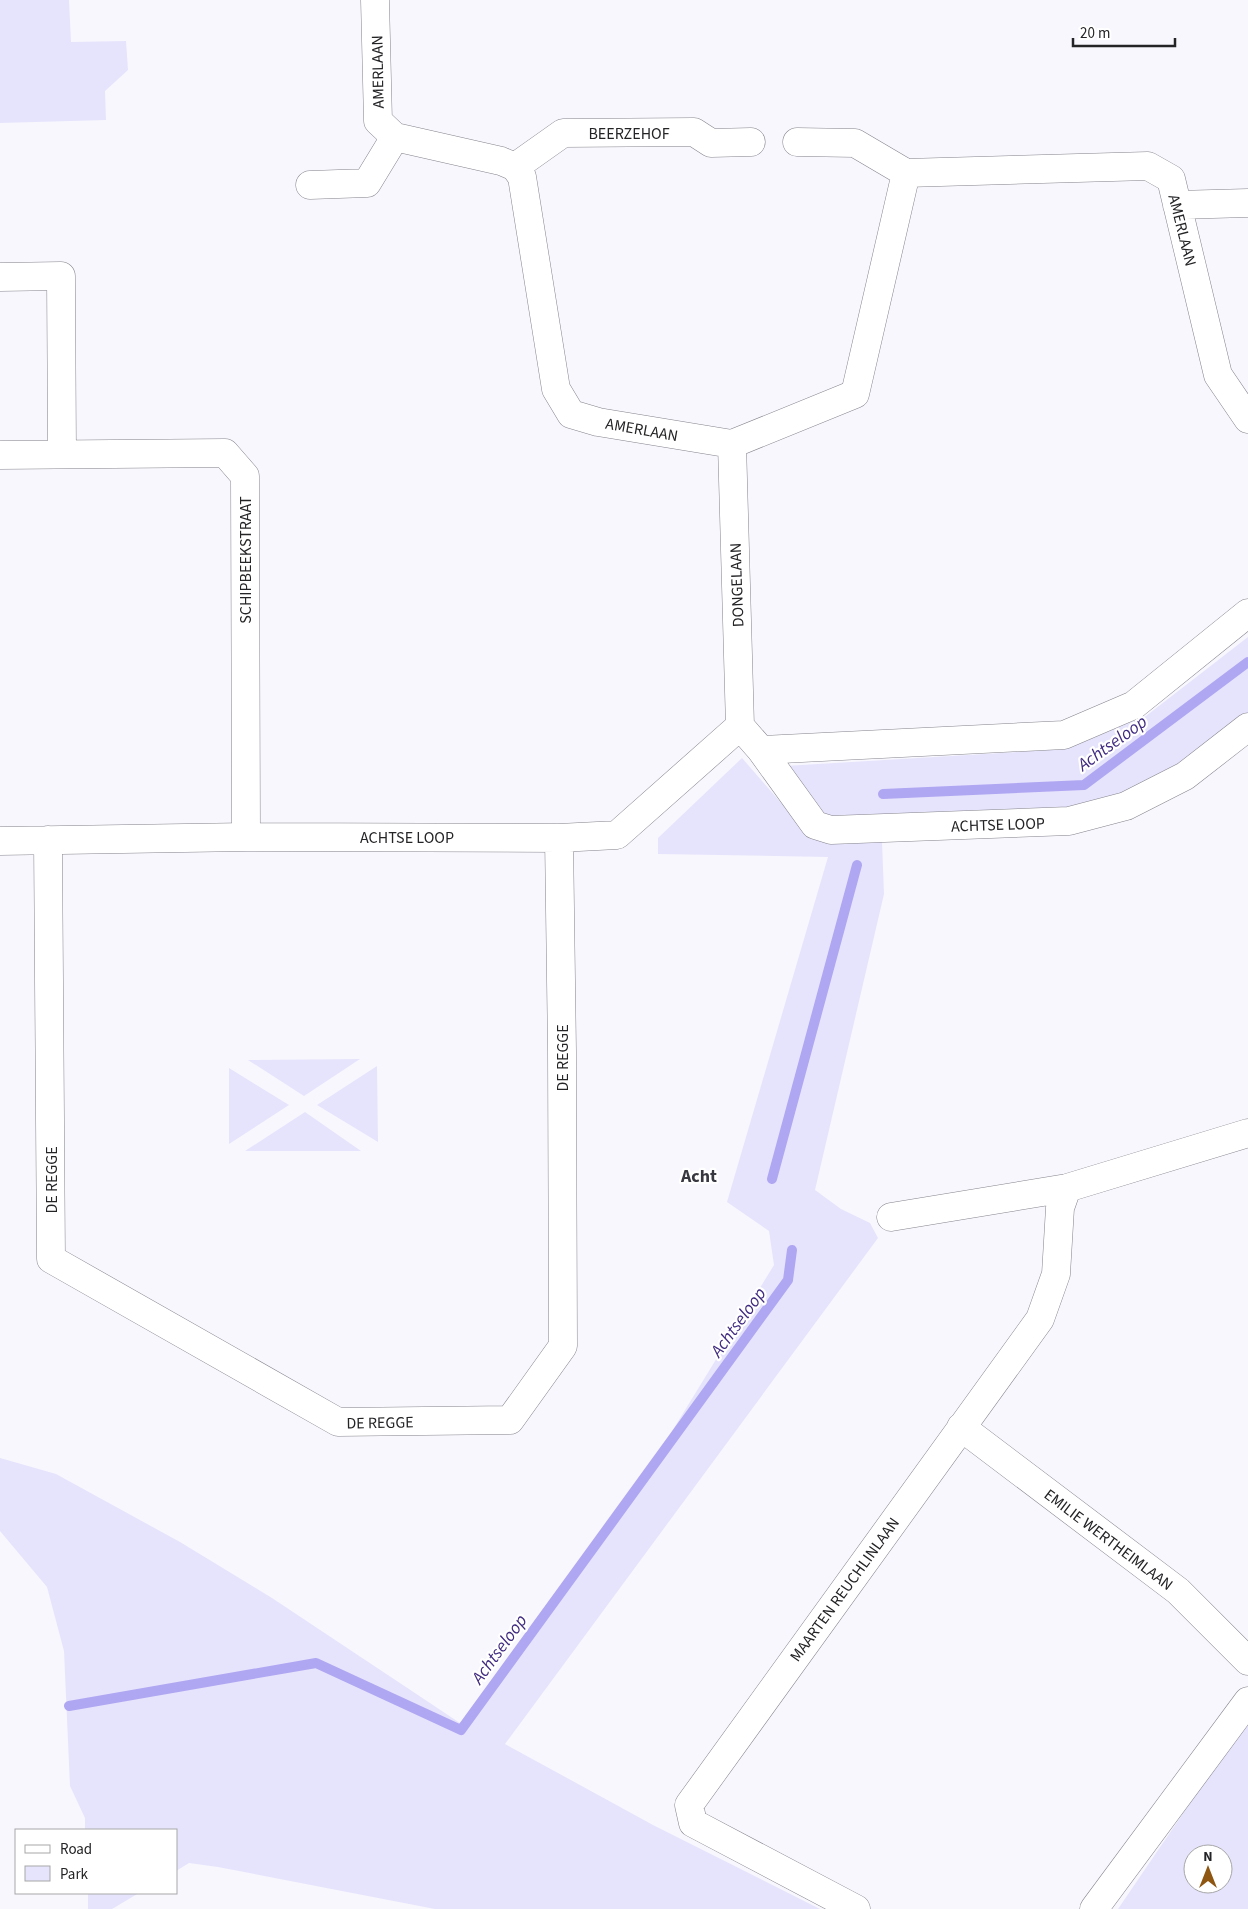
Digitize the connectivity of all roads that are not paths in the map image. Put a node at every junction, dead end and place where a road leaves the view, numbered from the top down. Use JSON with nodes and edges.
{"nodes":[{"id":1,"x":375,"y":0,"type":"edge"},
{"id":2,"x":395,"y":137,"type":"junction"},
{"id":3,"x":750,"y":142,"type":"dead end"},
{"id":4,"x":797,"y":142,"type":"dead end"},
{"id":5,"x":514,"y":167,"type":"junction"},
{"id":6,"x":906,"y":173,"type":"junction"},
{"id":7,"x":310,"y":184,"type":"dead end"},
{"id":8,"x":1248,"y":203,"type":"edge"},
{"id":9,"x":1178,"y":205,"type":"junction"},
{"id":10,"x":0,"y":276,"type":"edge"},
{"id":11,"x":1248,"y":419,"type":"edge"},
{"id":12,"x":732,"y":444,"type":"junction"},
{"id":13,"x":62,"y":454,"type":"junction"},
{"id":14,"x":0,"y":455,"type":"edge"},
{"id":15,"x":1248,"y":613,"type":"edge"},
{"id":16,"x":740,"y":726,"type":"junction"},
{"id":17,"x":1248,"y":727,"type":"edge"},
{"id":18,"x":761,"y":750,"type":"junction"},
{"id":19,"x":246,"y":837,"type":"junction"},
{"id":20,"x":559,"y":838,"type":"junction"},
{"id":21,"x":48,"y":840,"type":"junction"},
{"id":22,"x":0,"y":841,"type":"edge"},
{"id":23,"x":1248,"y":1133,"type":"edge"},
{"id":24,"x":1067,"y":1188,"type":"junction"},
{"id":25,"x":891,"y":1217,"type":"dead end"},
{"id":26,"x":961,"y":1428,"type":"junction"},
{"id":27,"x":1248,"y":1661,"type":"edge"},
{"id":28,"x":1248,"y":1701,"type":"edge"},
{"id":29,"x":856,"y":1909,"type":"edge"},
{"id":30,"x":1094,"y":1909,"type":"edge"}],
"edges":[{"from":1,"to":2,"type":"street","name":"AMERLAAN"},
{"from":2,"to":5,"type":"street"},
{"from":2,"to":7,"type":"street"},
{"from":3,"to":5,"type":"street","name":"BEERZEHOF"},
{"from":4,"to":6,"type":"street"},
{"from":5,"to":12,"type":"street","name":"AMERLAAN"},
{"from":6,"to":9,"type":"street","name":"AMERLAAN"},
{"from":6,"to":12,"type":"street"},
{"from":8,"to":9,"type":"street"},
{"from":9,"to":11,"type":"street","name":"AMERLAAN"},
{"from":10,"to":13,"type":"street"},
{"from":12,"to":16,"type":"street","name":"DONGELAAN"},
{"from":13,"to":14,"type":"street","name":"SCHIPBEEKSTRAAT"},
{"from":13,"to":19,"type":"street","name":"SCHIPBEEKSTRAAT"},
{"from":15,"to":18,"type":"street"},
{"from":16,"to":18,"type":"street","name":"ACHTSE LOOP"},
{"from":16,"to":20,"type":"street","name":"ACHTSE LOOP"},
{"from":17,"to":18,"type":"street","name":"ACHTSE LOOP"},
{"from":19,"to":20,"type":"street","name":"ACHTSE LOOP"},
{"from":19,"to":21,"type":"street","name":"ACHTSE LOOP"},
{"from":20,"to":21,"type":"street","name":"DE REGGE"},
{"from":21,"to":22,"type":"street","name":"ACHTSE LOOP"},
{"from":23,"to":24,"type":"street"},
{"from":24,"to":25,"type":"street"},
{"from":24,"to":26,"type":"street","name":"MAARTEN REUCHLINLAAN"},
{"from":26,"to":27,"type":"street","name":"EMILIE WERTHEIMLAAN"},
{"from":26,"to":29,"type":"street","name":"MAARTEN REUCHLINLAAN"},
{"from":28,"to":30,"type":"street"}]}
